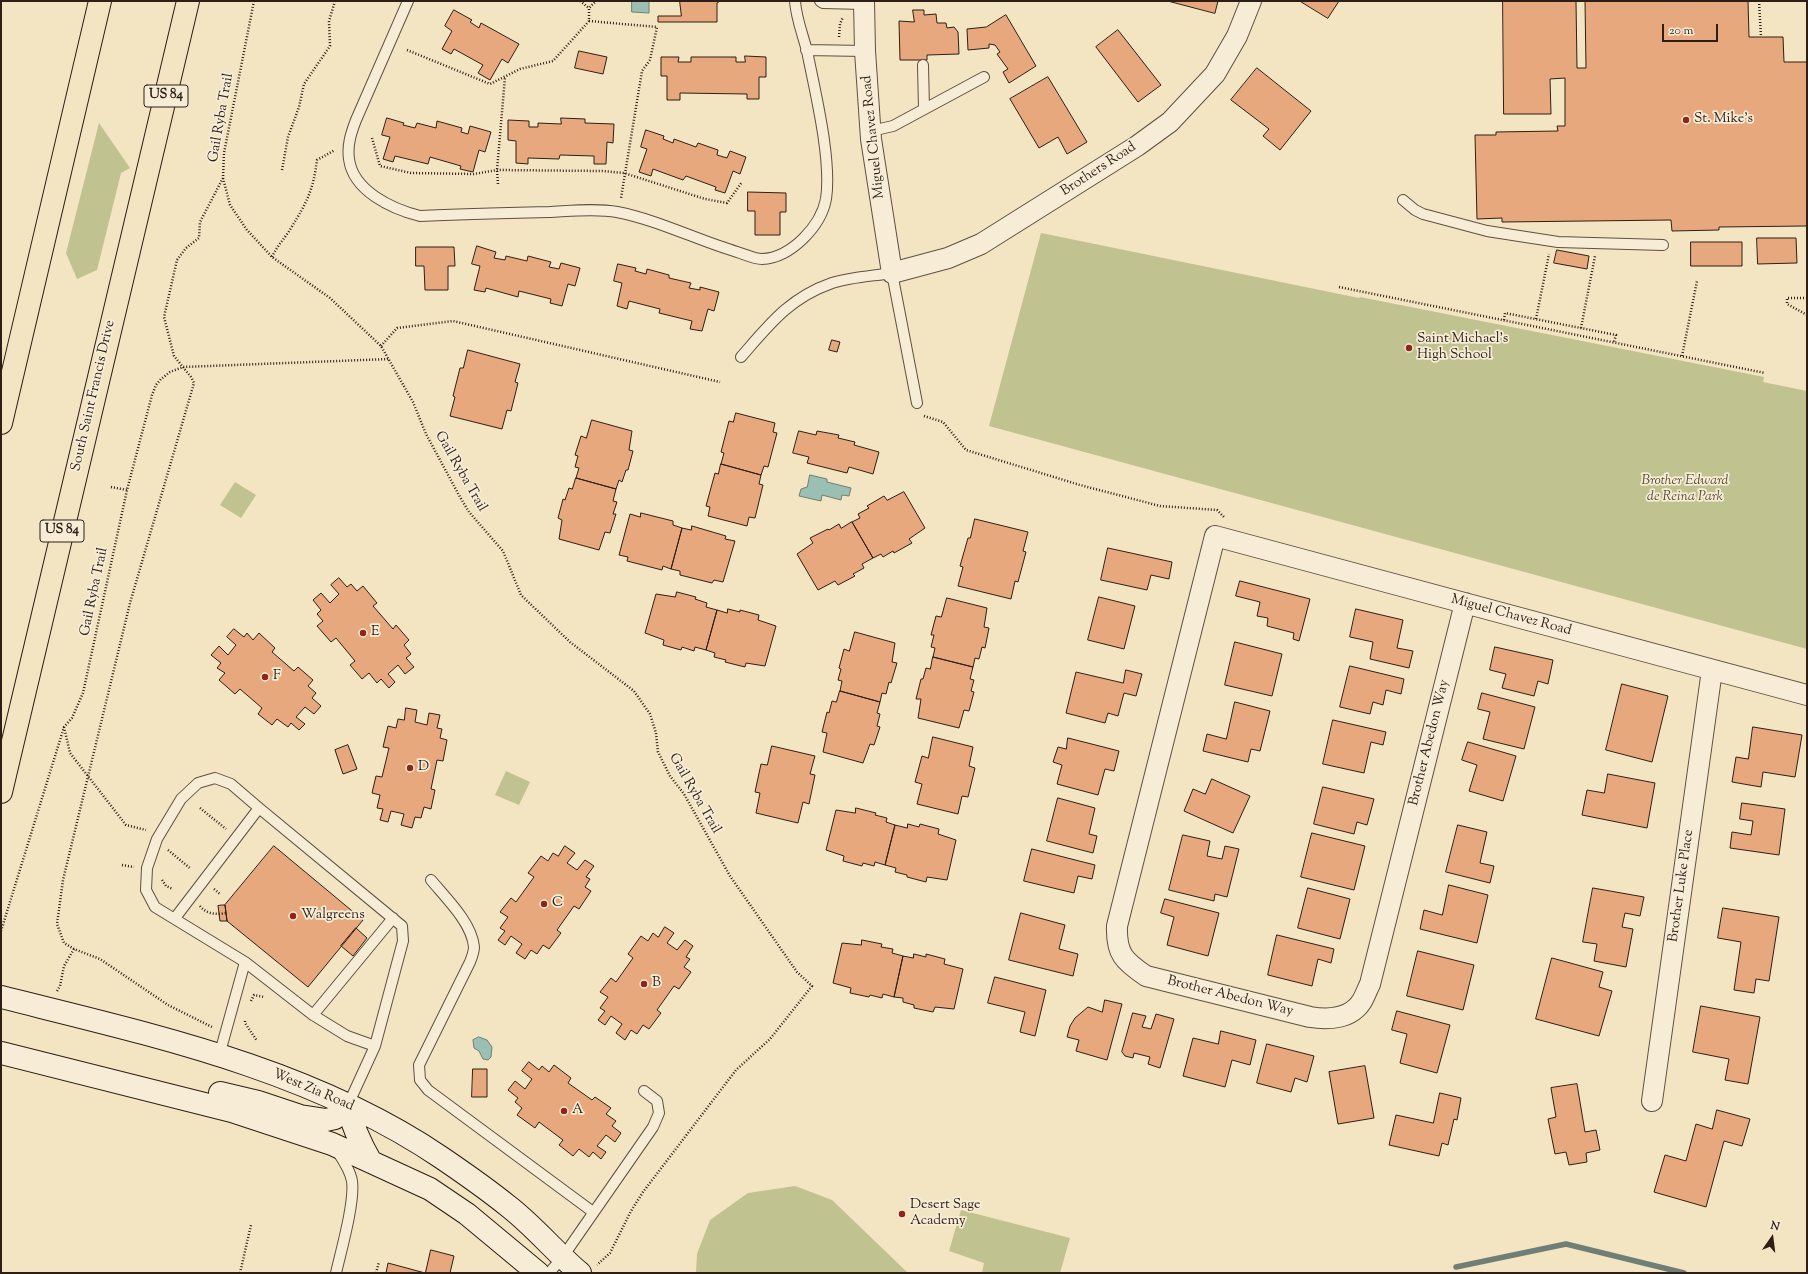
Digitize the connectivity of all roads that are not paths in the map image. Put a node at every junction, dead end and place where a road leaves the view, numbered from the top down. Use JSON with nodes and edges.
{"nodes":[{"id":1,"x":100,"y":1,"type":"edge"},
{"id":2,"x":188,"y":1,"type":"edge"},
{"id":3,"x":408,"y":1,"type":"edge"},
{"id":4,"x":795,"y":1,"type":"edge"},
{"id":5,"x":820,"y":1,"type":"edge"},
{"id":6,"x":1251,"y":1,"type":"edge"},
{"id":7,"x":864,"y":2,"type":"edge"},
{"id":8,"x":806,"y":50,"type":"junction"},
{"id":9,"x":865,"y":51,"type":"junction"},
{"id":10,"x":923,"y":65,"type":"dead end"},
{"id":11,"x":984,"y":77,"type":"dead end"},
{"id":12,"x":924,"y":109,"type":"junction"},
{"id":13,"x":871,"y":131,"type":"junction"},
{"id":14,"x":1403,"y":200,"type":"dead end"},
{"id":15,"x":1663,"y":245,"type":"dead end"},
{"id":16,"x":892,"y":273,"type":"junction"},
{"id":17,"x":741,"y":357,"type":"dead end"},
{"id":18,"x":917,"y":404,"type":"dead end"},
{"id":19,"x":1,"y":423,"type":"edge"},
{"id":20,"x":1215,"y":536,"type":"joint"},
{"id":21,"x":1465,"y":603,"type":"junction"},
{"id":22,"x":1712,"y":670,"type":"junction"},
{"id":23,"x":1807,"y":695,"type":"edge"},
{"id":24,"x":1,"y":792,"type":"edge"},
{"id":25,"x":259,"y":808,"type":"junction"},
{"id":26,"x":431,"y":880,"type":"dead end"},
{"id":27,"x":175,"y":918,"type":"junction"},
{"id":28,"x":393,"y":918,"type":"junction"},
{"id":29,"x":244,"y":962,"type":"junction"},
{"id":30,"x":1,"y":997,"type":"edge"},
{"id":31,"x":313,"y":1015,"type":"junction"},
{"id":32,"x":375,"y":1046,"type":"junction"},
{"id":33,"x":9,"y":1055,"type":"edge"},
{"id":34,"x":219,"y":1056,"type":"junction"},
{"id":35,"x":644,"y":1091,"type":"dead end"},
{"id":36,"x":1652,"y":1101,"type":"dead end"},
{"id":37,"x":348,"y":1105,"type":"junction"},
{"id":38,"x":332,"y":1144,"type":"junction"},
{"id":39,"x":371,"y":1162,"type":"junction"},
{"id":40,"x":594,"y":1212,"type":"junction"},
{"id":41,"x":557,"y":1268,"type":"edge"},
{"id":42,"x":587,"y":1270,"type":"edge"},
{"id":43,"x":336,"y":1273,"type":"edge"},
{"id":44,"x":538,"y":1273,"type":"edge"}],
"edges":[{"from":1,"to":19,"type":"highway"},
{"from":2,"to":24,"type":"highway","name":"South Saint Francis Drive","number":"US 84"},
{"from":3,"to":8,"type":"lane"},
{"from":4,"to":8,"type":"lane"},
{"from":5,"to":7,"type":"lane"},
{"from":6,"to":16,"type":"street","name":"Brothers Road"},
{"from":7,"to":9,"type":"street","name":"Miguel Chavez Road"},
{"from":8,"to":9,"type":"lane"},
{"from":9,"to":13,"type":"street","name":"Miguel Chavez Road"},
{"from":10,"to":12,"type":"lane"},
{"from":11,"to":12,"type":"lane"},
{"from":12,"to":13,"type":"lane"},
{"from":13,"to":16,"type":"street","name":"Miguel Chavez Road"},
{"from":14,"to":15,"type":"lane"},
{"from":16,"to":17,"type":"lane"},
{"from":16,"to":18,"type":"lane"},
{"from":20,"to":21,"type":"street","name":"Miguel Chavez Road"},
{"from":20,"to":21,"type":"street","name":"Brother Abedon Way"},
{"from":21,"to":22,"type":"street","name":"Miguel Chavez Road"},
{"from":22,"to":23,"type":"street","name":"Miguel Chavez Road"},
{"from":22,"to":36,"type":"street","name":"Brother Luke Place"},
{"from":25,"to":27,"type":"lane"},
{"from":25,"to":27,"type":"lane"},
{"from":25,"to":28,"type":"lane"},
{"from":26,"to":40,"type":"lane"},
{"from":27,"to":29,"type":"lane"},
{"from":28,"to":31,"type":"lane"},
{"from":28,"to":32,"type":"lane"},
{"from":29,"to":31,"type":"lane"},
{"from":29,"to":34,"type":"lane"},
{"from":30,"to":34,"type":"street","name":"West Zia Road"},
{"from":31,"to":32,"type":"lane"},
{"from":32,"to":37,"type":"lane"},
{"from":33,"to":37,"type":"street"},
{"from":33,"to":38,"type":"street"},
{"from":34,"to":37,"type":"street","name":"West Zia Road"},
{"from":35,"to":40,"type":"lane"},
{"from":37,"to":39,"type":"street"},
{"from":37,"to":41,"type":"street","name":"West Zia Road"},
{"from":38,"to":39,"type":"street"},
{"from":38,"to":43,"type":"lane"},
{"from":39,"to":44,"type":"street"},
{"from":40,"to":41,"type":"lane"},
{"from":41,"to":42,"type":"street","name":"West Zia Road"}]}
